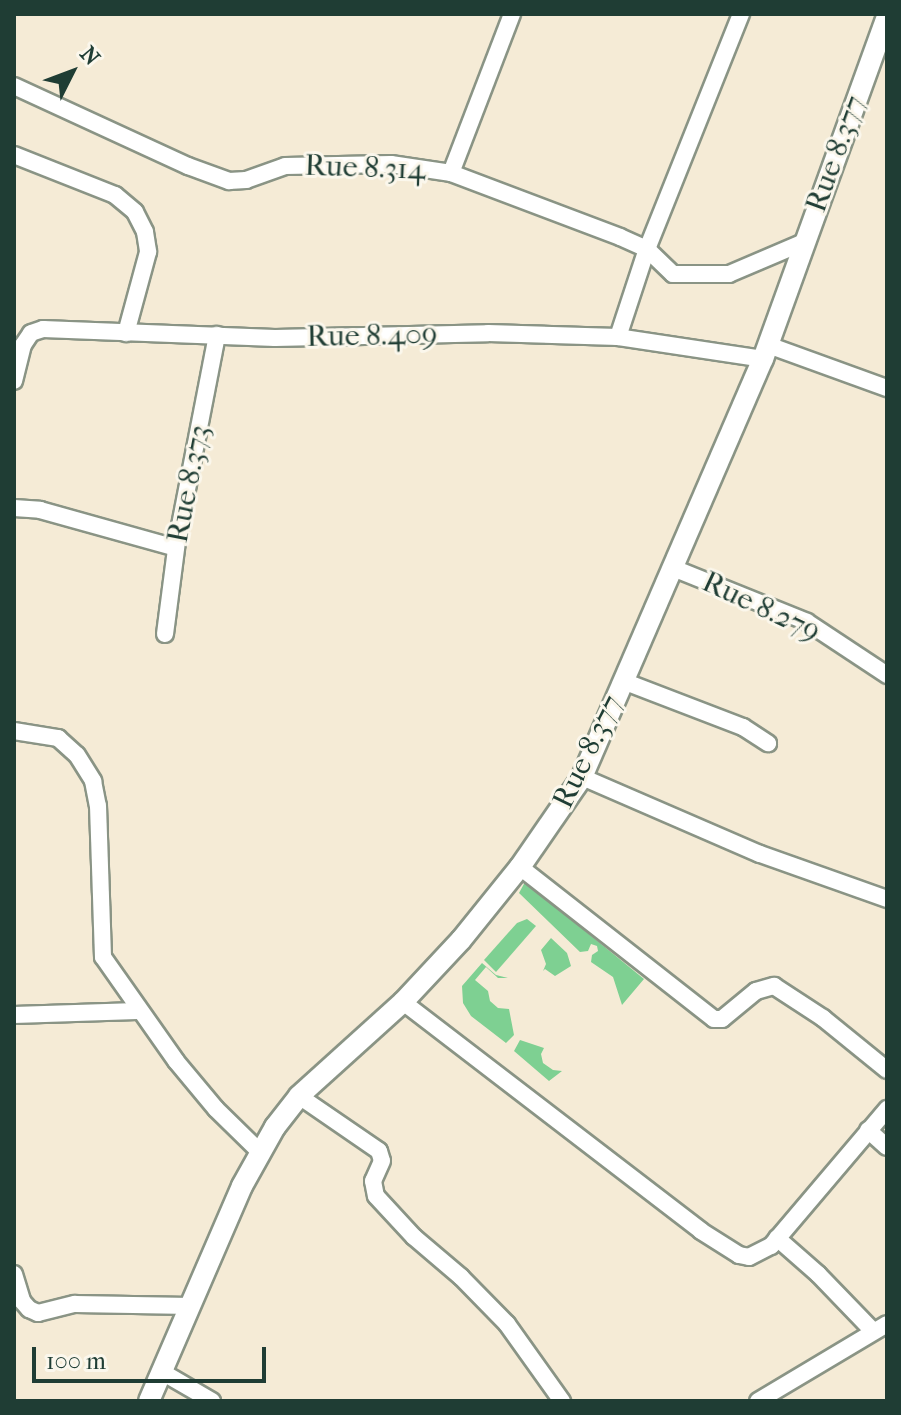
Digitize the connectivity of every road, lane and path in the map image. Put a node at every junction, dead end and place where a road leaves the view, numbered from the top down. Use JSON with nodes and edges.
{"nodes":[{"id":1,"x":512,"y":14,"type":"edge"},
{"id":2,"x":741,"y":14,"type":"edge"},
{"id":3,"x":887,"y":16,"type":"edge"},
{"id":4,"x":883,"y":39,"type":"edge"},
{"id":5,"x":14,"y":86,"type":"edge"},
{"id":6,"x":14,"y":155,"type":"edge"},
{"id":7,"x":451,"y":173,"type":"junction"},
{"id":8,"x":804,"y":242,"type":"junction"},
{"id":9,"x":647,"y":249,"type":"junction"},
{"id":10,"x":126,"y":333,"type":"junction"},
{"id":11,"x":217,"y":335,"type":"junction"},
{"id":12,"x":618,"y":337,"type":"junction"},
{"id":13,"x":766,"y":352,"type":"junction"},
{"id":14,"x":14,"y":381,"type":"edge"},
{"id":15,"x":887,"y":388,"type":"edge"},
{"id":16,"x":14,"y":508,"type":"edge"},
{"id":17,"x":176,"y":548,"type":"junction"},
{"id":18,"x":673,"y":568,"type":"junction"},
{"id":19,"x":165,"y":634,"type":"dead end"},
{"id":20,"x":887,"y":675,"type":"edge"},
{"id":21,"x":623,"y":681,"type":"junction"},
{"id":22,"x":14,"y":731,"type":"edge"},
{"id":23,"x":768,"y":743,"type":"dead end"},
{"id":24,"x":582,"y":777,"type":"junction"},
{"id":25,"x":520,"y":867,"type":"junction"},
{"id":26,"x":887,"y":899,"type":"edge"},
{"id":27,"x":403,"y":1002,"type":"junction"},
{"id":28,"x":137,"y":1011,"type":"junction"},
{"id":29,"x":14,"y":1015,"type":"edge"},
{"id":30,"x":887,"y":1070,"type":"edge"},
{"id":31,"x":299,"y":1096,"type":"junction"},
{"id":32,"x":887,"y":1109,"type":"edge"},
{"id":33,"x":868,"y":1130,"type":"junction"},
{"id":34,"x":887,"y":1147,"type":"edge"},
{"id":35,"x":259,"y":1151,"type":"junction"},
{"id":36,"x":777,"y":1238,"type":"junction"},
{"id":37,"x":14,"y":1274,"type":"edge"},
{"id":38,"x":191,"y":1306,"type":"junction"},
{"id":39,"x":880,"y":1327,"type":"edge"},
{"id":40,"x":162,"y":1372,"type":"junction"},
{"id":41,"x":149,"y":1401,"type":"edge"},
{"id":42,"x":212,"y":1401,"type":"edge"},
{"id":43,"x":562,"y":1401,"type":"edge"},
{"id":44,"x":758,"y":1401,"type":"edge"}],
"edges":[{"from":1,"to":7,"type":"street"},
{"from":2,"to":9,"type":"street"},
{"from":3,"to":4,"type":"street","name":"Rue 8.377"},
{"from":4,"to":8,"type":"street","name":"Rue 8.377"},
{"from":5,"to":7,"type":"street","name":"Rue 8.314"},
{"from":6,"to":10,"type":"street"},
{"from":7,"to":9,"type":"street","name":"Rue 8.314"},
{"from":8,"to":9,"type":"street","name":"Rue 8.314"},
{"from":8,"to":13,"type":"street","name":"Rue 8.377"},
{"from":9,"to":12,"type":"street"},
{"from":10,"to":11,"type":"street","name":"Rue 8.409"},
{"from":10,"to":14,"type":"street","name":"Rue 8.409"},
{"from":11,"to":12,"type":"street","name":"Rue 8.409"},
{"from":11,"to":17,"type":"street","name":"Rue 8.373"},
{"from":12,"to":13,"type":"street","name":"Rue 8.409"},
{"from":13,"to":15,"type":"street","name":"Rue 8.409"},
{"from":13,"to":18,"type":"street","name":"Rue 8.377"},
{"from":16,"to":17,"type":"street"},
{"from":17,"to":19,"type":"street","name":"Rue 8.373"},
{"from":18,"to":20,"type":"street","name":"Rue 8.279"},
{"from":18,"to":21,"type":"street","name":"Rue 8.377"},
{"from":21,"to":23,"type":"street"},
{"from":21,"to":24,"type":"street","name":"Rue 8.377"},
{"from":22,"to":28,"type":"street"},
{"from":24,"to":25,"type":"street","name":"Rue 8.377"},
{"from":24,"to":26,"type":"street"},
{"from":25,"to":27,"type":"street","name":"Rue 8.377"},
{"from":25,"to":30,"type":"street"},
{"from":27,"to":31,"type":"street","name":"Rue 8.377"},
{"from":27,"to":36,"type":"street"},
{"from":28,"to":29,"type":"street"},
{"from":28,"to":35,"type":"street"},
{"from":31,"to":35,"type":"street","name":"Rue 8.377"},
{"from":31,"to":43,"type":"street"},
{"from":32,"to":33,"type":"street"},
{"from":33,"to":34,"type":"street"},
{"from":33,"to":36,"type":"street"},
{"from":35,"to":38,"type":"street","name":"Rue 8.377"},
{"from":36,"to":39,"type":"street"},
{"from":37,"to":38,"type":"street"},
{"from":38,"to":40,"type":"street","name":"Rue 8.377"},
{"from":39,"to":44,"type":"street"},
{"from":40,"to":41,"type":"street","name":"Rue 8.377"},
{"from":40,"to":42,"type":"street"}]}
